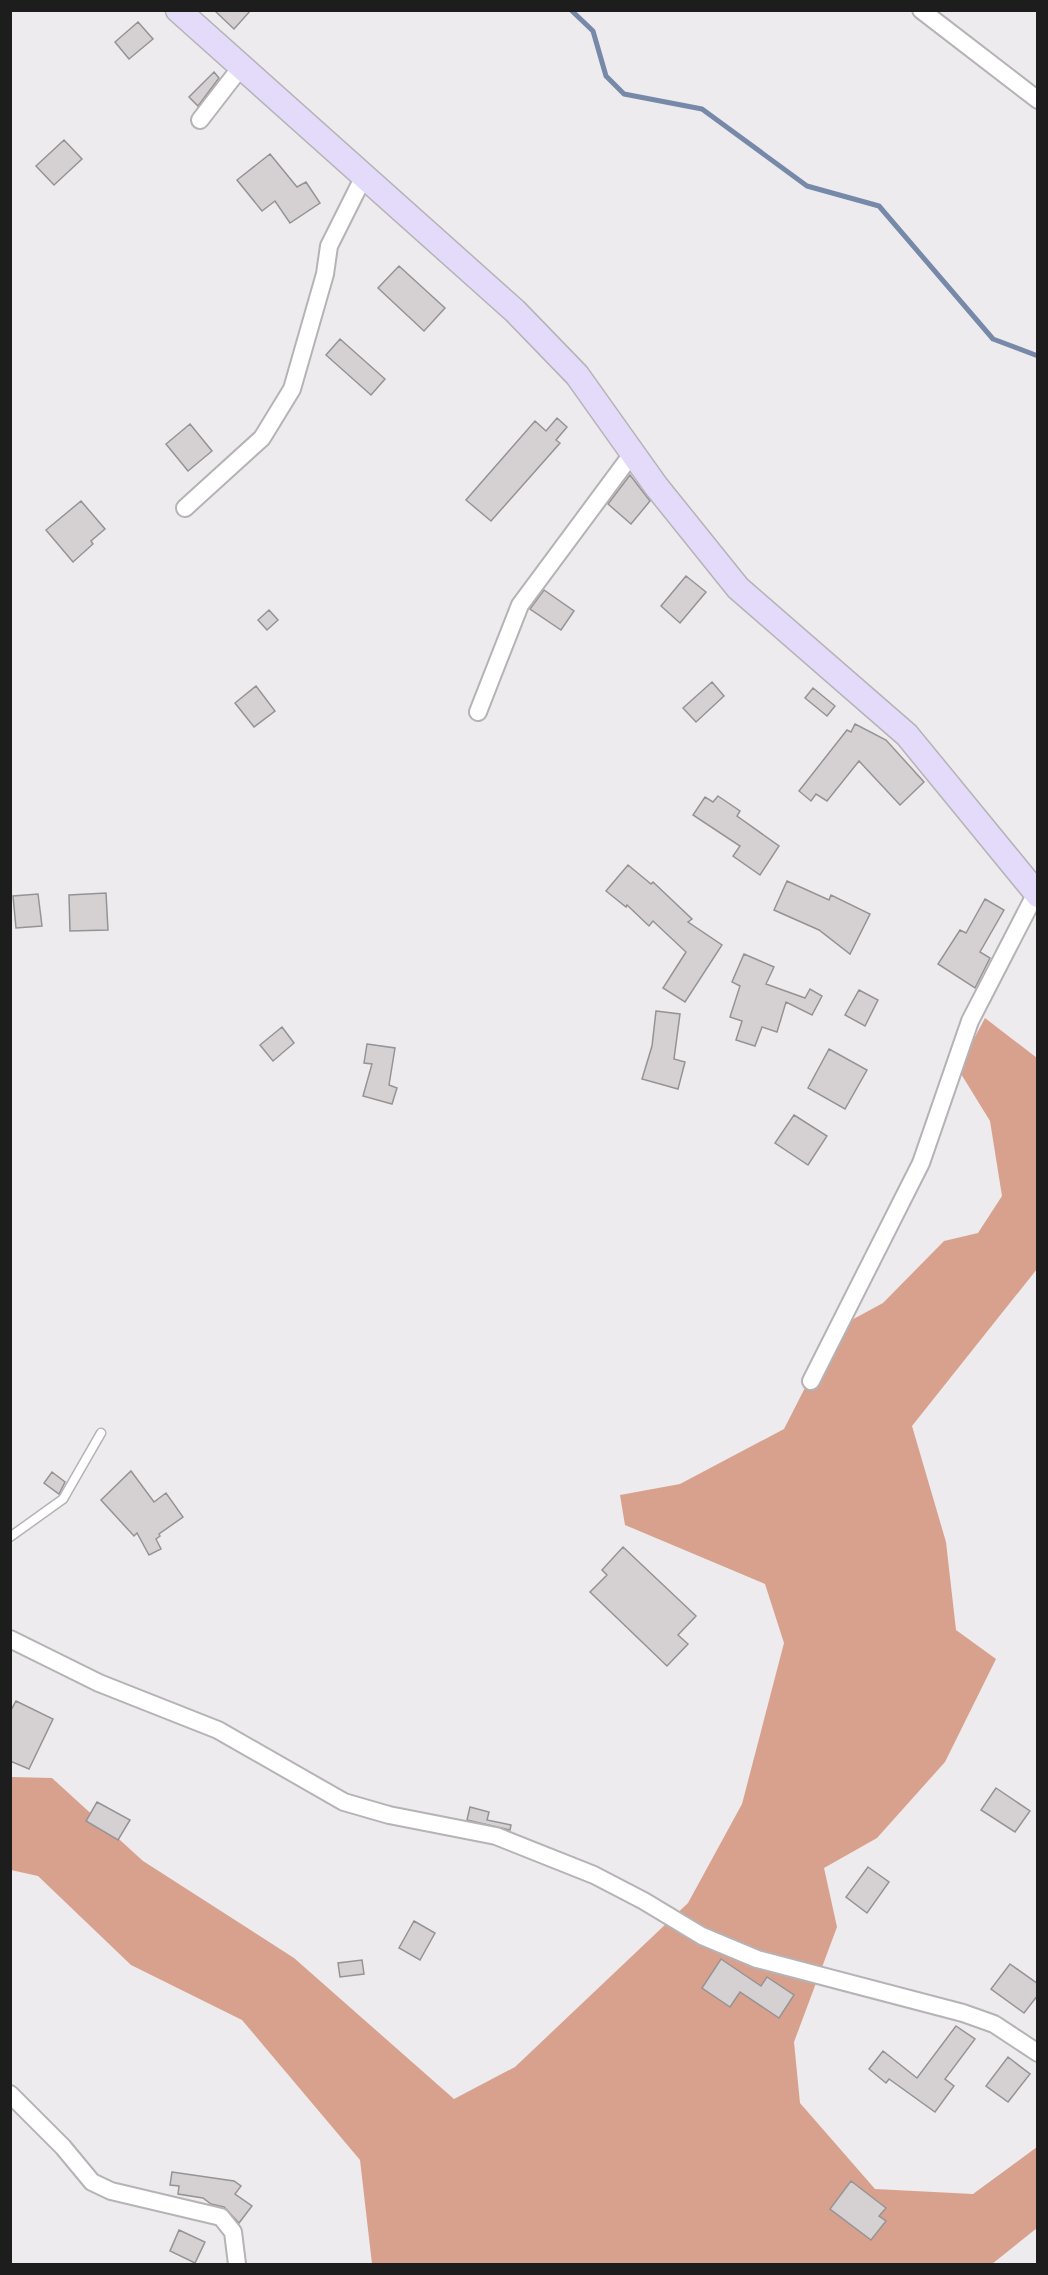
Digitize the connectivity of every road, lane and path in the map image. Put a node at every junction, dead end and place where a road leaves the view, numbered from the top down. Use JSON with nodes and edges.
{"nodes":[{"id":1,"x":178,"y":10,"type":"edge"},
{"id":2,"x":921,"y":10,"type":"edge"},
{"id":3,"x":241,"y":67,"type":"junction"},
{"id":4,"x":1038,"y":100,"type":"edge"},
{"id":5,"x":200,"y":120,"type":"dead end"},
{"id":6,"x":364,"y":176,"type":"junction"},
{"id":7,"x":632,"y":454,"type":"junction"},
{"id":8,"x":185,"y":508,"type":"dead end"},
{"id":9,"x":478,"y":712,"type":"dead end"},
{"id":10,"x":1037,"y":894,"type":"edge"},
{"id":11,"x":811,"y":1381,"type":"dead end"},
{"id":12,"x":102,"y":1433,"type":"dead end"},
{"id":13,"x":10,"y":1537,"type":"edge"},
{"id":14,"x":10,"y":1639,"type":"edge"},
{"id":15,"x":1038,"y":2054,"type":"edge"},
{"id":16,"x":10,"y":2094,"type":"edge"},
{"id":17,"x":237,"y":2265,"type":"edge"}],
"edges":[{"from":1,"to":3,"type":"street"},
{"from":2,"to":4,"type":"street"},
{"from":3,"to":5,"type":"street"},
{"from":3,"to":6,"type":"street"},
{"from":6,"to":7,"type":"street"},
{"from":6,"to":8,"type":"street"},
{"from":7,"to":9,"type":"street"},
{"from":7,"to":10,"type":"street"},
{"from":10,"to":11,"type":"street"},
{"from":12,"to":13,"type":"lane"},
{"from":14,"to":15,"type":"street"},
{"from":16,"to":17,"type":"street"}]}
